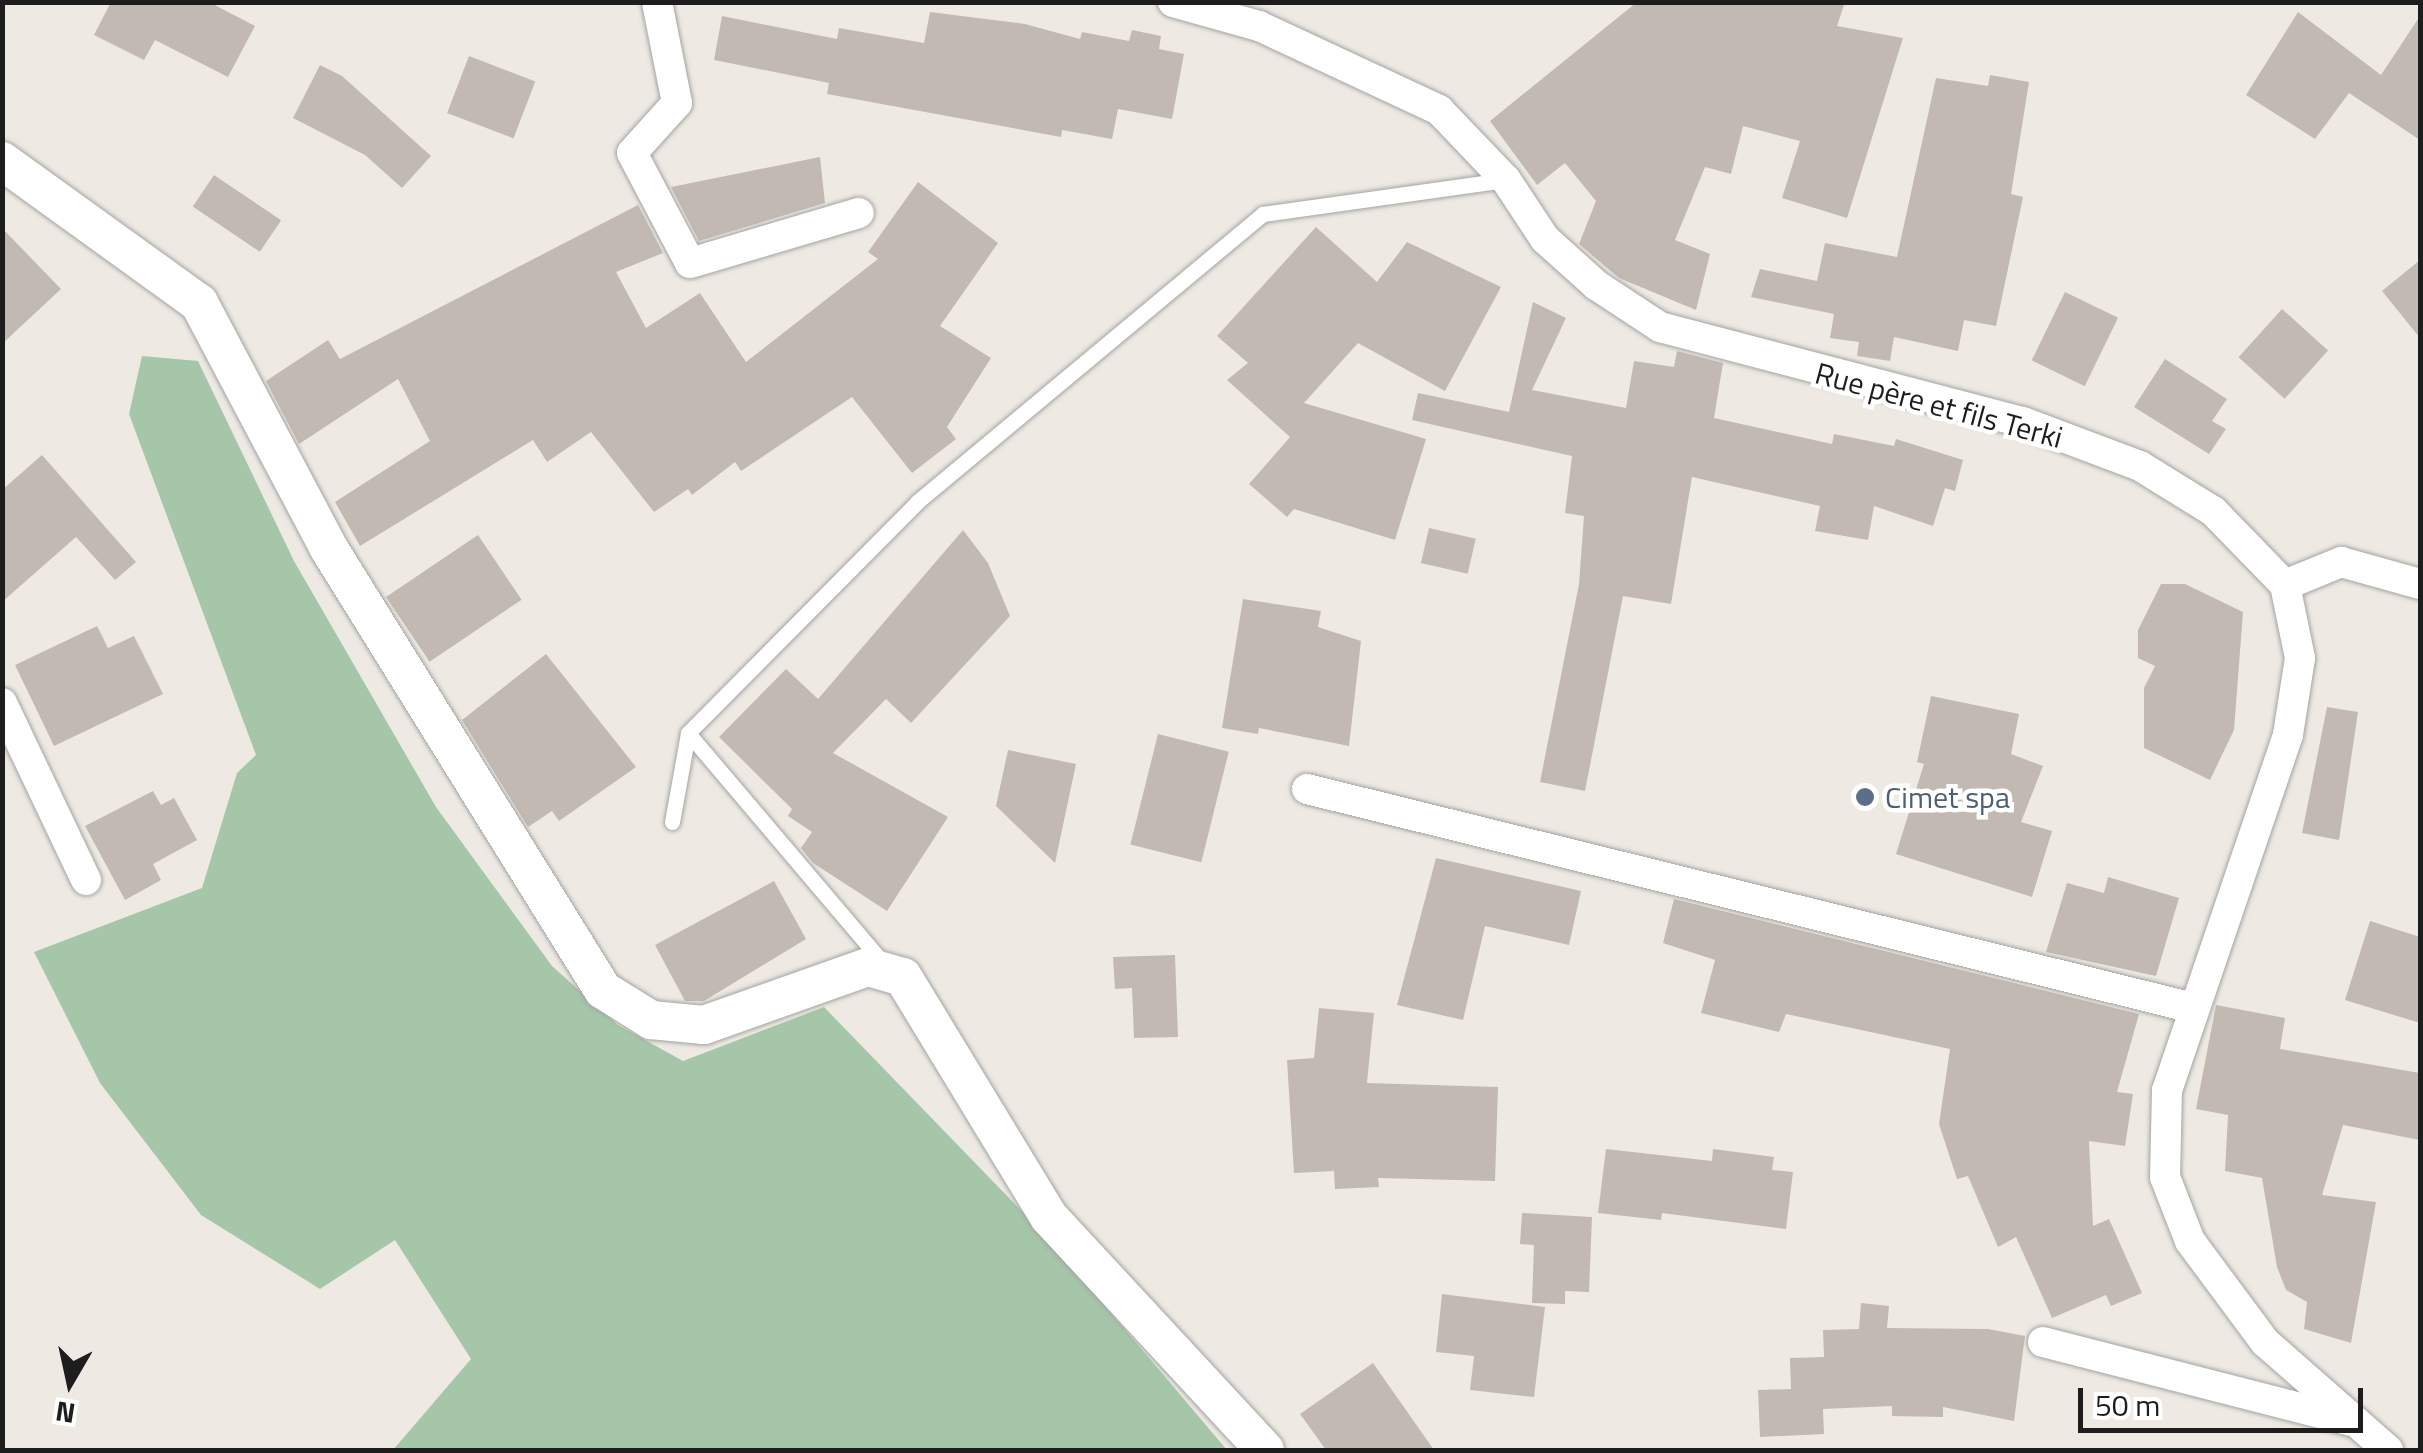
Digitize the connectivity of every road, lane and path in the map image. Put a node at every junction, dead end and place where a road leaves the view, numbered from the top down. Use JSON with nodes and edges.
{"nodes":[{"id":1,"x":657,"y":2,"type":"edge"},
{"id":2,"x":1173,"y":2,"type":"edge"},
{"id":3,"x":2,"y":160,"type":"edge"},
{"id":4,"x":1506,"y":180,"type":"junction"},
{"id":5,"x":858,"y":213,"type":"dead end"},
{"id":6,"x":2420,"y":584,"type":"edge"},
{"id":7,"x":2284,"y":585,"type":"junction"},
{"id":8,"x":2,"y":703,"type":"edge"},
{"id":9,"x":688,"y":734,"type":"junction"},
{"id":10,"x":1307,"y":789,"type":"dead end"},
{"id":11,"x":672,"y":822,"type":"dead end"},
{"id":12,"x":86,"y":880,"type":"dead end"},
{"id":13,"x":888,"y":968,"type":"junction"},
{"id":14,"x":2193,"y":1008,"type":"junction"},
{"id":15,"x":2043,"y":1342,"type":"dead end"},
{"id":16,"x":2356,"y":1422,"type":"junction"},
{"id":17,"x":1265,"y":1450,"type":"edge"},
{"id":18,"x":2388,"y":1450,"type":"edge"}],
"edges":[{"from":1,"to":5,"type":"street"},
{"from":2,"to":4,"type":"street","name":"Rue père et fils Terki"},
{"from":3,"to":13,"type":"street"},
{"from":4,"to":7,"type":"street","name":"Rue père et fils Terki"},
{"from":4,"to":9,"type":"lane"},
{"from":6,"to":7,"type":"street"},
{"from":7,"to":14,"type":"street"},
{"from":8,"to":12,"type":"street"},
{"from":9,"to":11,"type":"lane"},
{"from":9,"to":13,"type":"lane"},
{"from":10,"to":14,"type":"street"},
{"from":13,"to":17,"type":"street"},
{"from":14,"to":16,"type":"street"},
{"from":15,"to":16,"type":"street"},
{"from":16,"to":18,"type":"street"}]}
